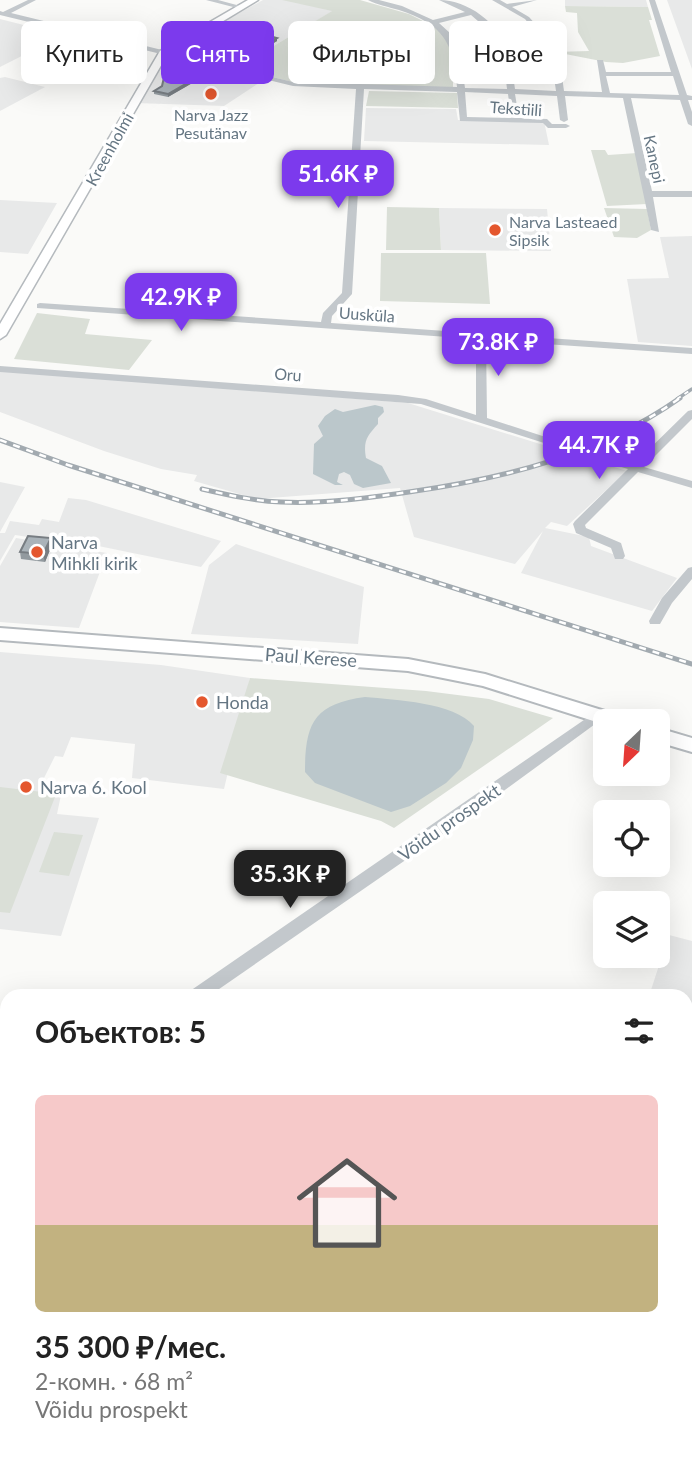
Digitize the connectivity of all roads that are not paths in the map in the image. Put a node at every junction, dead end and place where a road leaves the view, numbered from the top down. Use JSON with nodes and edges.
{"nodes":[{"id":1,"x":33,"y":0,"type":"edge"},
{"id":2,"x":209,"y":0,"type":"edge"},
{"id":3,"x":254,"y":0,"type":"edge"},
{"id":4,"x":373,"y":0,"type":"edge"},
{"id":5,"x":442,"y":0,"type":"edge"},
{"id":6,"x":495,"y":0,"type":"edge"},
{"id":7,"x":534,"y":0,"type":"edge"},
{"id":8,"x":652,"y":0,"type":"edge"},
{"id":9,"x":240,"y":4,"type":"edge"},
{"id":10,"x":506,"y":6,"type":"junction"},
{"id":11,"x":2,"y":13,"type":"edge"},
{"id":12,"x":472,"y":13,"type":"junction"},
{"id":13,"x":430,"y":21,"type":"edge"},
{"id":14,"x":435,"y":21,"type":"edge"},
{"id":15,"x":481,"y":21,"type":"edge"},
{"id":16,"x":530,"y":21,"type":"edge"},
{"id":17,"x":435,"y":24,"type":"edge"},
{"id":18,"x":449,"y":35,"type":"edge"},
{"id":19,"x":158,"y":52,"type":"junction"},
{"id":20,"x":161,"y":53,"type":"edge"},
{"id":21,"x":600,"y":62,"type":"dead end"},
{"id":22,"x":161,"y":63,"type":"edge"},
{"id":23,"x":154,"y":66,"type":"junction"},
{"id":24,"x":602,"y":74,"type":"junction"},
{"id":25,"x":674,"y":74,"type":"junction"},
{"id":26,"x":274,"y":80,"type":"edge"},
{"id":27,"x":461,"y":84,"type":"edge"},
{"id":28,"x":510,"y":84,"type":"edge"},
{"id":29,"x":559,"y":84,"type":"edge"},
{"id":30,"x":360,"y":88,"type":"junction"},
{"id":31,"x":462,"y":90,"type":"junction"},
{"id":32,"x":511,"y":92,"type":"junction"},
{"id":33,"x":560,"y":93,"type":"junction"},
{"id":34,"x":606,"y":94,"type":"junction"},
{"id":35,"x":626,"y":95,"type":"junction"},
{"id":36,"x":687,"y":97,"type":"edge"},
{"id":37,"x":128,"y":102,"type":"junction"},
{"id":38,"x":514,"y":120,"type":"junction"},
{"id":39,"x":692,"y":124,"type":"edge"},
{"id":40,"x":90,"y":160,"type":"junction"},
{"id":41,"x":103,"y":161,"type":"junction"},
{"id":42,"x":648,"y":194,"type":"junction"},
{"id":43,"x":692,"y":194,"type":"edge"},
{"id":44,"x":656,"y":230,"type":"dead end"},
{"id":45,"x":40,"y":306,"type":"dead end"},
{"id":46,"x":0,"y":322,"type":"edge"},
{"id":47,"x":325,"y":327,"type":"junction"},
{"id":48,"x":0,"y":335,"type":"edge"},
{"id":49,"x":481,"y":337,"type":"junction"},
{"id":50,"x":692,"y":351,"type":"edge"},
{"id":51,"x":0,"y":369,"type":"edge"},
{"id":52,"x":692,"y":413,"type":"edge"},
{"id":53,"x":482,"y":420,"type":"junction"},
{"id":54,"x":566,"y":447,"type":"dead end"},
{"id":55,"x":589,"y":454,"type":"dead end"},
{"id":56,"x":635,"y":469,"type":"junction"},
{"id":57,"x":692,"y":485,"type":"edge"},
{"id":58,"x":619,"y":556,"type":"dead end"},
{"id":59,"x":692,"y":570,"type":"edge"},
{"id":60,"x":655,"y":621,"type":"dead end"},
{"id":61,"x":0,"y":634,"type":"edge"},
{"id":62,"x":593,"y":714,"type":"edge"},
{"id":63,"x":593,"y":726,"type":"edge"},
{"id":64,"x":670,"y":739,"type":"edge"},
{"id":65,"x":692,"y":746,"type":"edge"},
{"id":66,"x":206,"y":989,"type":"edge"}],
"edges":[{"from":1,"to":11,"type":"street"},
{"from":2,"to":9,"type":"street"},
{"from":3,"to":9,"type":"main road","name":"Kreenholmi"},
{"from":4,"to":13,"type":"street"},
{"from":5,"to":12,"type":"street"},
{"from":6,"to":10,"type":"street"},
{"from":7,"to":10,"type":"street"},
{"from":8,"to":25,"type":"street"},
{"from":9,"to":19,"type":"main road","name":"Kreenholmi"},
{"from":10,"to":16,"type":"street"},
{"from":11,"to":19,"type":"street"},
{"from":12,"to":14,"type":"street"},
{"from":12,"to":15,"type":"street"},
{"from":17,"to":18,"type":"street"},
{"from":19,"to":20,"type":"street"},
{"from":19,"to":23,"type":"main road","name":"Kreenholmi"},
{"from":19,"to":37,"type":"main road","name":"Kreenholmi"},
{"from":21,"to":24,"type":"street"},
{"from":22,"to":23,"type":"street"},
{"from":23,"to":37,"type":"main road","name":"Kreenholmi"},
{"from":24,"to":25,"type":"street"},
{"from":24,"to":34,"type":"street"},
{"from":25,"to":36,"type":"street"},
{"from":26,"to":30,"type":"street"},
{"from":27,"to":31,"type":"street"},
{"from":28,"to":32,"type":"street"},
{"from":29,"to":33,"type":"street"},
{"from":30,"to":31,"type":"street"},
{"from":30,"to":47,"type":"street"},
{"from":31,"to":32,"type":"street"},
{"from":31,"to":38,"type":"street","name":"Tekstiili"},
{"from":32,"to":33,"type":"street"},
{"from":32,"to":38,"type":"street"},
{"from":33,"to":34,"type":"street"},
{"from":33,"to":38,"type":"street","name":"Tekstiili"},
{"from":34,"to":35,"type":"street"},
{"from":35,"to":36,"type":"street"},
{"from":35,"to":42,"type":"street","name":"Kanepi"},
{"from":36,"to":39,"type":"street"},
{"from":37,"to":40,"type":"main road","name":"Kreenholmi"},
{"from":37,"to":41,"type":"main road","name":"Kreenholmi"},
{"from":40,"to":41,"type":"main road"},
{"from":40,"to":46,"type":"main road","name":"Kreenholmi"},
{"from":41,"to":48,"type":"main road","name":"Kreenholmi"},
{"from":42,"to":43,"type":"street"},
{"from":42,"to":44,"type":"street","name":"Kanepi"},
{"from":45,"to":47,"type":"street","name":"Uusküla"},
{"from":47,"to":49,"type":"street","name":"Uusküla"},
{"from":49,"to":50,"type":"street","name":"Uusküla"},
{"from":49,"to":53,"type":"street"},
{"from":51,"to":53,"type":"street","name":"Oru"},
{"from":52,"to":56,"type":"street"},
{"from":53,"to":54,"type":"street","name":"Oru"},
{"from":55,"to":56,"type":"street"},
{"from":56,"to":57,"type":"street"},
{"from":56,"to":58,"type":"street"},
{"from":59,"to":60,"type":"street"},
{"from":61,"to":62,"type":"highway","name":"Paul Kerese"},
{"from":63,"to":66,"type":"street","name":"Võidu prospekt"},
{"from":64,"to":65,"type":"highway"}]}
